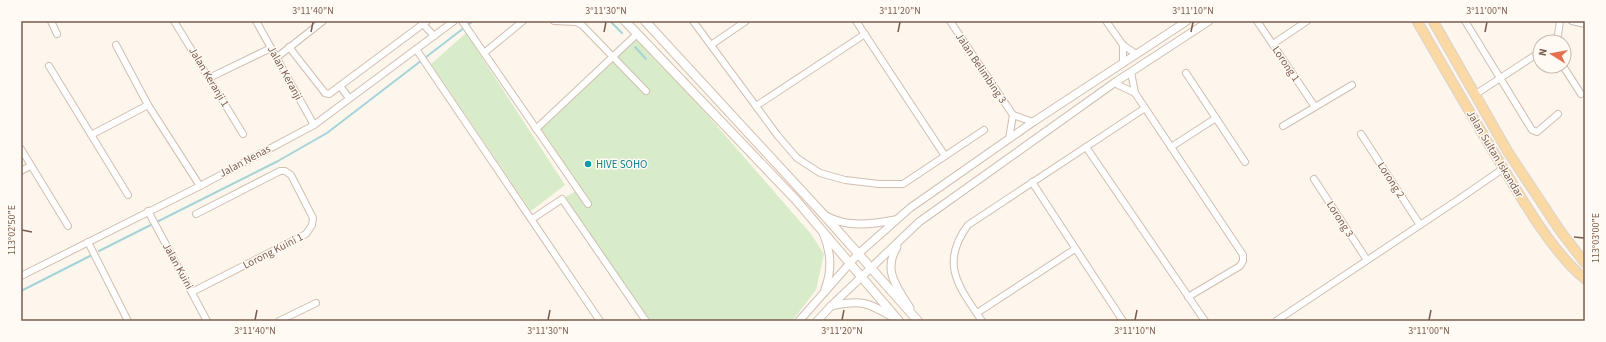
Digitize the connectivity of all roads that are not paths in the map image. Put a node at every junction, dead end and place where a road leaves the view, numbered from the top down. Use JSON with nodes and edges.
{"nodes":[{"id":1,"x":50,"y":21,"type":"edge"},
{"id":2,"x":174,"y":21,"type":"edge"},
{"id":3,"x":256,"y":21,"type":"edge"},
{"id":4,"x":323,"y":21,"type":"edge"},
{"id":5,"x":454,"y":21,"type":"edge"},
{"id":6,"x":523,"y":21,"type":"edge"},
{"id":7,"x":554,"y":21,"type":"edge"},
{"id":8,"x":625,"y":21,"type":"edge"},
{"id":9,"x":645,"y":21,"type":"edge"},
{"id":10,"x":694,"y":21,"type":"edge"},
{"id":11,"x":746,"y":21,"type":"edge"},
{"id":12,"x":856,"y":21,"type":"edge"},
{"id":13,"x":950,"y":21,"type":"edge"},
{"id":14,"x":1106,"y":21,"type":"edge"},
{"id":15,"x":1187,"y":21,"type":"edge"},
{"id":16,"x":1208,"y":21,"type":"edge"},
{"id":17,"x":1258,"y":21,"type":"edge"},
{"id":18,"x":1307,"y":21,"type":"edge"},
{"id":19,"x":1417,"y":21,"type":"edge"},
{"id":20,"x":1433,"y":21,"type":"edge"},
{"id":21,"x":1465,"y":21,"type":"edge"},
{"id":22,"x":1572,"y":21,"type":"edge"},
{"id":23,"x":425,"y":23,"type":"edge"},
{"id":24,"x":463,"y":23,"type":"edge"},
{"id":25,"x":1562,"y":23,"type":"edge"},
{"id":26,"x":1585,"y":24,"type":"edge"},
{"id":27,"x":57,"y":34,"type":"dead end"},
{"id":28,"x":637,"y":34,"type":"junction"},
{"id":29,"x":865,"y":34,"type":"junction"},
{"id":30,"x":1558,"y":34,"type":"edge"},
{"id":31,"x":434,"y":36,"type":"junction"},
{"id":32,"x":1273,"y":44,"type":"junction"},
{"id":33,"x":116,"y":45,"type":"dead end"},
{"id":34,"x":711,"y":45,"type":"junction"},
{"id":35,"x":1124,"y":45,"type":"junction"},
{"id":36,"x":271,"y":48,"type":"junction"},
{"id":37,"x":289,"y":48,"type":"junction"},
{"id":38,"x":416,"y":48,"type":"junction"},
{"id":39,"x":484,"y":53,"type":"junction"},
{"id":40,"x":1136,"y":54,"type":"junction"},
{"id":41,"x":613,"y":57,"type":"junction"},
{"id":42,"x":1532,"y":57,"type":"edge"},
{"id":43,"x":276,"y":58,"type":"junction"},
{"id":44,"x":1123,"y":63,"type":"junction"},
{"id":45,"x":49,"y":66,"type":"dead end"},
{"id":46,"x":1131,"y":72,"type":"junction"},
{"id":47,"x":1186,"y":73,"type":"dead end"},
{"id":48,"x":1568,"y":74,"type":"edge"},
{"id":49,"x":209,"y":78,"type":"junction"},
{"id":50,"x":1500,"y":78,"type":"junction"},
{"id":51,"x":1114,"y":83,"type":"junction"},
{"id":52,"x":1352,"y":85,"type":"dead end"},
{"id":53,"x":340,"y":86,"type":"junction"},
{"id":54,"x":646,"y":91,"type":"dead end"},
{"id":55,"x":1135,"y":93,"type":"junction"},
{"id":56,"x":1476,"y":94,"type":"junction"},
{"id":57,"x":1581,"y":94,"type":"dead end"},
{"id":58,"x":349,"y":98,"type":"junction"},
{"id":59,"x":148,"y":105,"type":"junction"},
{"id":60,"x":756,"y":106,"type":"junction"},
{"id":61,"x":1315,"y":107,"type":"junction"},
{"id":62,"x":1145,"y":108,"type":"junction"},
{"id":63,"x":1558,"y":114,"type":"dead end"},
{"id":64,"x":1013,"y":115,"type":"junction"},
{"id":65,"x":1216,"y":118,"type":"junction"},
{"id":66,"x":1033,"y":122,"type":"junction"},
{"id":67,"x":314,"y":125,"type":"junction"},
{"id":68,"x":1283,"y":126,"type":"dead end"},
{"id":69,"x":536,"y":129,"type":"junction"},
{"id":70,"x":984,"y":130,"type":"dead end"},
{"id":71,"x":243,"y":134,"type":"dead end"},
{"id":72,"x":1361,"y":134,"type":"dead end"},
{"id":73,"x":92,"y":135,"type":"junction"},
{"id":74,"x":1009,"y":139,"type":"junction"},
{"id":75,"x":1086,"y":147,"type":"junction"},
{"id":76,"x":1171,"y":147,"type":"junction"},
{"id":77,"x":21,"y":149,"type":"edge"},
{"id":78,"x":945,"y":156,"type":"junction"},
{"id":79,"x":1245,"y":162,"type":"dead end"},
{"id":80,"x":30,"y":166,"type":"junction"},
{"id":81,"x":1504,"y":168,"type":"junction"},
{"id":82,"x":21,"y":171,"type":"edge"},
{"id":83,"x":1314,"y":179,"type":"dead end"},
{"id":84,"x":1032,"y":182,"type":"junction"},
{"id":85,"x":200,"y":186,"type":"junction"},
{"id":86,"x":128,"y":195,"type":"dead end"},
{"id":87,"x":588,"y":204,"type":"dead end"},
{"id":88,"x":150,"y":214,"type":"junction"},
{"id":89,"x":196,"y":214,"type":"dead end"},
{"id":90,"x":822,"y":214,"type":"junction"},
{"id":91,"x":532,"y":219,"type":"junction"},
{"id":92,"x":896,"y":220,"type":"junction"},
{"id":93,"x":1420,"y":225,"type":"junction"},
{"id":94,"x":68,"y":226,"type":"dead end"},
{"id":95,"x":820,"y":226,"type":"junction"},
{"id":96,"x":904,"y":237,"type":"junction"},
{"id":97,"x":88,"y":242,"type":"junction"},
{"id":98,"x":1075,"y":249,"type":"junction"},
{"id":99,"x":858,"y":254,"type":"junction"},
{"id":100,"x":1367,"y":260,"type":"junction"},
{"id":101,"x":850,"y":262,"type":"junction"},
{"id":102,"x":1585,"y":263,"type":"edge"},
{"id":103,"x":871,"y":269,"type":"junction"},
{"id":104,"x":21,"y":275,"type":"edge"},
{"id":105,"x":862,"y":277,"type":"junction"},
{"id":106,"x":1585,"y":279,"type":"edge"},
{"id":107,"x":192,"y":292,"type":"junction"},
{"id":108,"x":1188,"y":297,"type":"junction"},
{"id":109,"x":817,"y":301,"type":"junction"},
{"id":110,"x":316,"y":303,"type":"dead end"},
{"id":111,"x":831,"y":306,"type":"junction"},
{"id":112,"x":977,"y":313,"type":"junction"},
{"id":113,"x":916,"y":320,"type":"edge"},
{"id":114,"x":128,"y":321,"type":"edge"},
{"id":115,"x":207,"y":321,"type":"edge"},
{"id":116,"x":279,"y":321,"type":"edge"},
{"id":117,"x":600,"y":321,"type":"edge"},
{"id":118,"x":646,"y":321,"type":"edge"},
{"id":119,"x":800,"y":321,"type":"edge"},
{"id":120,"x":817,"y":321,"type":"edge"},
{"id":121,"x":899,"y":321,"type":"edge"},
{"id":122,"x":982,"y":321,"type":"edge"},
{"id":123,"x":1123,"y":321,"type":"edge"},
{"id":124,"x":1205,"y":321,"type":"edge"},
{"id":125,"x":1276,"y":321,"type":"edge"}],
"edges":[{"from":1,"to":27,"type":"street"},
{"from":2,"to":49,"type":"street","name":"Jalan Keranji 1"},
{"from":3,"to":36,"type":"street","name":"Jalan Keranji"},
{"from":4,"to":37,"type":"street"},
{"from":5,"to":31,"type":"street","name":"Jalan Nenas"},
{"from":6,"to":39,"type":"street"},
{"from":7,"to":41,"type":"street"},
{"from":8,"to":28,"type":"main road"},
{"from":9,"to":90,"type":"main road"},
{"from":10,"to":34,"type":"street"},
{"from":11,"to":34,"type":"street"},
{"from":12,"to":29,"type":"street"},
{"from":13,"to":64,"type":"street","name":"Jalan Belimbing 3"},
{"from":14,"to":35,"type":"street"},
{"from":15,"to":40,"type":"street"},
{"from":16,"to":46,"type":"street"},
{"from":17,"to":32,"type":"street","name":"Lorong 1"},
{"from":18,"to":32,"type":"street"},
{"from":19,"to":81,"type":"main road","name":"Jalan Sultan Iskandar"},
{"from":20,"to":56,"type":"main road","name":"Jalan Sultan Iskandar"},
{"from":21,"to":50,"type":"street"},
{"from":22,"to":26,"type":"street"},
{"from":23,"to":31,"type":"street"},
{"from":23,"to":53,"type":"street"},
{"from":24,"to":39,"type":"street"},
{"from":25,"to":30,"type":"street"},
{"from":28,"to":41,"type":"street"},
{"from":28,"to":95,"type":"main road"},
{"from":29,"to":60,"type":"street"},
{"from":29,"to":78,"type":"street"},
{"from":31,"to":38,"type":"street","name":"Jalan Nenas"},
{"from":32,"to":61,"type":"street","name":"Lorong 1"},
{"from":33,"to":59,"type":"street"},
{"from":34,"to":60,"type":"street"},
{"from":35,"to":40,"type":"street"},
{"from":35,"to":44,"type":"street"},
{"from":36,"to":43,"type":"street","name":"Jalan Keranji"},
{"from":36,"to":49,"type":"street"},
{"from":37,"to":43,"type":"street"},
{"from":37,"to":53,"type":"street"},
{"from":38,"to":58,"type":"street","name":"Jalan Nenas"},
{"from":38,"to":91,"type":"street"},
{"from":39,"to":69,"type":"street"},
{"from":40,"to":44,"type":"street"},
{"from":41,"to":54,"type":"street"},
{"from":41,"to":69,"type":"street"},
{"from":42,"to":50,"type":"street"},
{"from":43,"to":67,"type":"street","name":"Jalan Keranji"},
{"from":44,"to":66,"type":"street"},
{"from":45,"to":73,"type":"street"},
{"from":46,"to":51,"type":"street"},
{"from":46,"to":55,"type":"street"},
{"from":47,"to":65,"type":"street"},
{"from":48,"to":57,"type":"street"},
{"from":49,"to":71,"type":"street","name":"Jalan Keranji 1"},
{"from":50,"to":56,"type":"street"},
{"from":50,"to":63,"type":"street"},
{"from":51,"to":55,"type":"street"},
{"from":51,"to":96,"type":"street"},
{"from":52,"to":61,"type":"street"},
{"from":53,"to":58,"type":"street"},
{"from":55,"to":62,"type":"street"},
{"from":56,"to":102,"type":"main road","name":"Jalan Sultan Iskandar"},
{"from":58,"to":67,"type":"street","name":"Jalan Nenas"},
{"from":59,"to":73,"type":"street"},
{"from":59,"to":85,"type":"street"},
{"from":60,"to":78,"type":"street"},
{"from":61,"to":68,"type":"street"},
{"from":62,"to":75,"type":"street"},
{"from":62,"to":76,"type":"street"},
{"from":64,"to":66,"type":"street","name":"Jalan Belimbing 3"},
{"from":64,"to":74,"type":"street","name":"Jalan Belimbing 3"},
{"from":65,"to":76,"type":"street"},
{"from":65,"to":79,"type":"street"},
{"from":66,"to":74,"type":"street"},
{"from":67,"to":85,"type":"street","name":"Jalan Nenas"},
{"from":69,"to":87,"type":"street"},
{"from":70,"to":78,"type":"street"},
{"from":72,"to":93,"type":"street","name":"Lorong 2"},
{"from":73,"to":86,"type":"street"},
{"from":74,"to":92,"type":"street"},
{"from":75,"to":84,"type":"street"},
{"from":75,"to":108,"type":"street"},
{"from":76,"to":108,"type":"street"},
{"from":77,"to":80,"type":"street"},
{"from":80,"to":82,"type":"street"},
{"from":80,"to":94,"type":"street"},
{"from":81,"to":93,"type":"street"},
{"from":81,"to":106,"type":"main road","name":"Jalan Sultan Iskandar"},
{"from":83,"to":100,"type":"street","name":"Lorong 3"},
{"from":84,"to":98,"type":"street"},
{"from":84,"to":112,"type":"street"},
{"from":85,"to":88,"type":"street","name":"Jalan Nenas"},
{"from":88,"to":97,"type":"street","name":"Jalan Nenas"},
{"from":88,"to":107,"type":"street","name":"Jalan Kuini"},
{"from":89,"to":107,"type":"street","name":"Lorong Kuini 1"},
{"from":90,"to":92,"type":"street"},
{"from":90,"to":99,"type":"main road"},
{"from":91,"to":117,"type":"street"},
{"from":91,"to":118,"type":"street"},
{"from":92,"to":99,"type":"street"},
{"from":93,"to":100,"type":"street"},
{"from":95,"to":101,"type":"main road"},
{"from":95,"to":109,"type":"street"},
{"from":96,"to":103,"type":"street"},
{"from":96,"to":113,"type":"street"},
{"from":97,"to":104,"type":"street","name":"Jalan Nenas"},
{"from":97,"to":114,"type":"street"},
{"from":98,"to":112,"type":"street"},
{"from":98,"to":123,"type":"street"},
{"from":99,"to":101,"type":"street"},
{"from":99,"to":103,"type":"main road"},
{"from":100,"to":125,"type":"street"},
{"from":101,"to":105,"type":"main road"},
{"from":101,"to":109,"type":"street"},
{"from":103,"to":105,"type":"street"},
{"from":103,"to":113,"type":"main road"},
{"from":105,"to":111,"type":"street"},
{"from":105,"to":121,"type":"main road"},
{"from":107,"to":115,"type":"street","name":"Jalan Kuini"},
{"from":108,"to":124,"type":"street"},
{"from":109,"to":119,"type":"street"},
{"from":110,"to":116,"type":"street"},
{"from":111,"to":120,"type":"street"},
{"from":111,"to":121,"type":"street"},
{"from":112,"to":122,"type":"street"}]}
